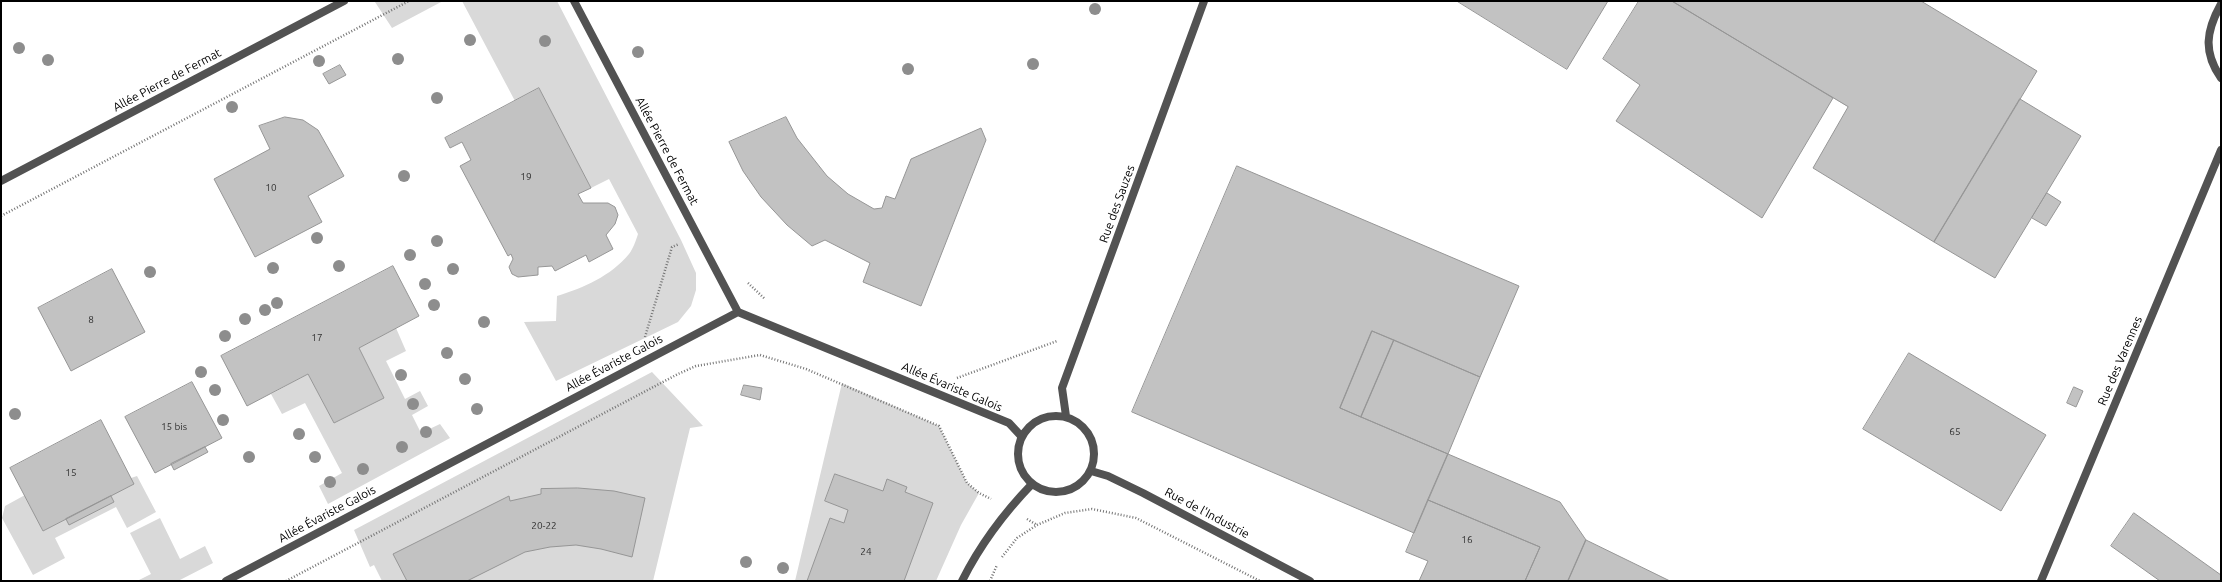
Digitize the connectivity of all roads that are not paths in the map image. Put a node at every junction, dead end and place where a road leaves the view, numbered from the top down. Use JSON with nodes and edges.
{"nodes":[{"id":1,"x":344,"y":1,"type":"edge"},
{"id":2,"x":574,"y":1,"type":"edge"},
{"id":3,"x":1204,"y":1,"type":"edge"},
{"id":4,"x":2221,"y":4,"type":"edge"},
{"id":5,"x":2221,"y":78,"type":"edge"},
{"id":6,"x":2221,"y":150,"type":"edge"},
{"id":7,"x":1,"y":181,"type":"edge"},
{"id":8,"x":738,"y":312,"type":"junction"},
{"id":9,"x":1066,"y":416,"type":"junction"},
{"id":10,"x":1022,"y":436,"type":"junction"},
{"id":11,"x":1091,"y":471,"type":"junction"},
{"id":12,"x":1032,"y":484,"type":"junction"},
{"id":13,"x":226,"y":581,"type":"edge"},
{"id":14,"x":962,"y":581,"type":"edge"},
{"id":15,"x":1310,"y":581,"type":"edge"},
{"id":16,"x":2041,"y":581,"type":"edge"}],
"edges":[{"from":1,"to":7,"type":"street","name":"Allée Pierre de Fermat"},
{"from":2,"to":8,"type":"street","name":"Allée Pierre de Fermat"},
{"from":3,"to":9,"type":"street","name":"Rue des Sauzes"},
{"from":4,"to":5,"type":"street"},
{"from":6,"to":16,"type":"street","name":"Rue des Varennes"},
{"from":8,"to":10,"type":"street","name":"Allée Évariste Galois"},
{"from":8,"to":13,"type":"street","name":"Allée Évariste Galois"},
{"from":9,"to":10,"type":"street"},
{"from":9,"to":11,"type":"street"},
{"from":10,"to":12,"type":"street"},
{"from":11,"to":12,"type":"street"},
{"from":11,"to":15,"type":"street","name":"Rue de l'Industrie"},
{"from":12,"to":14,"type":"street"}]}
